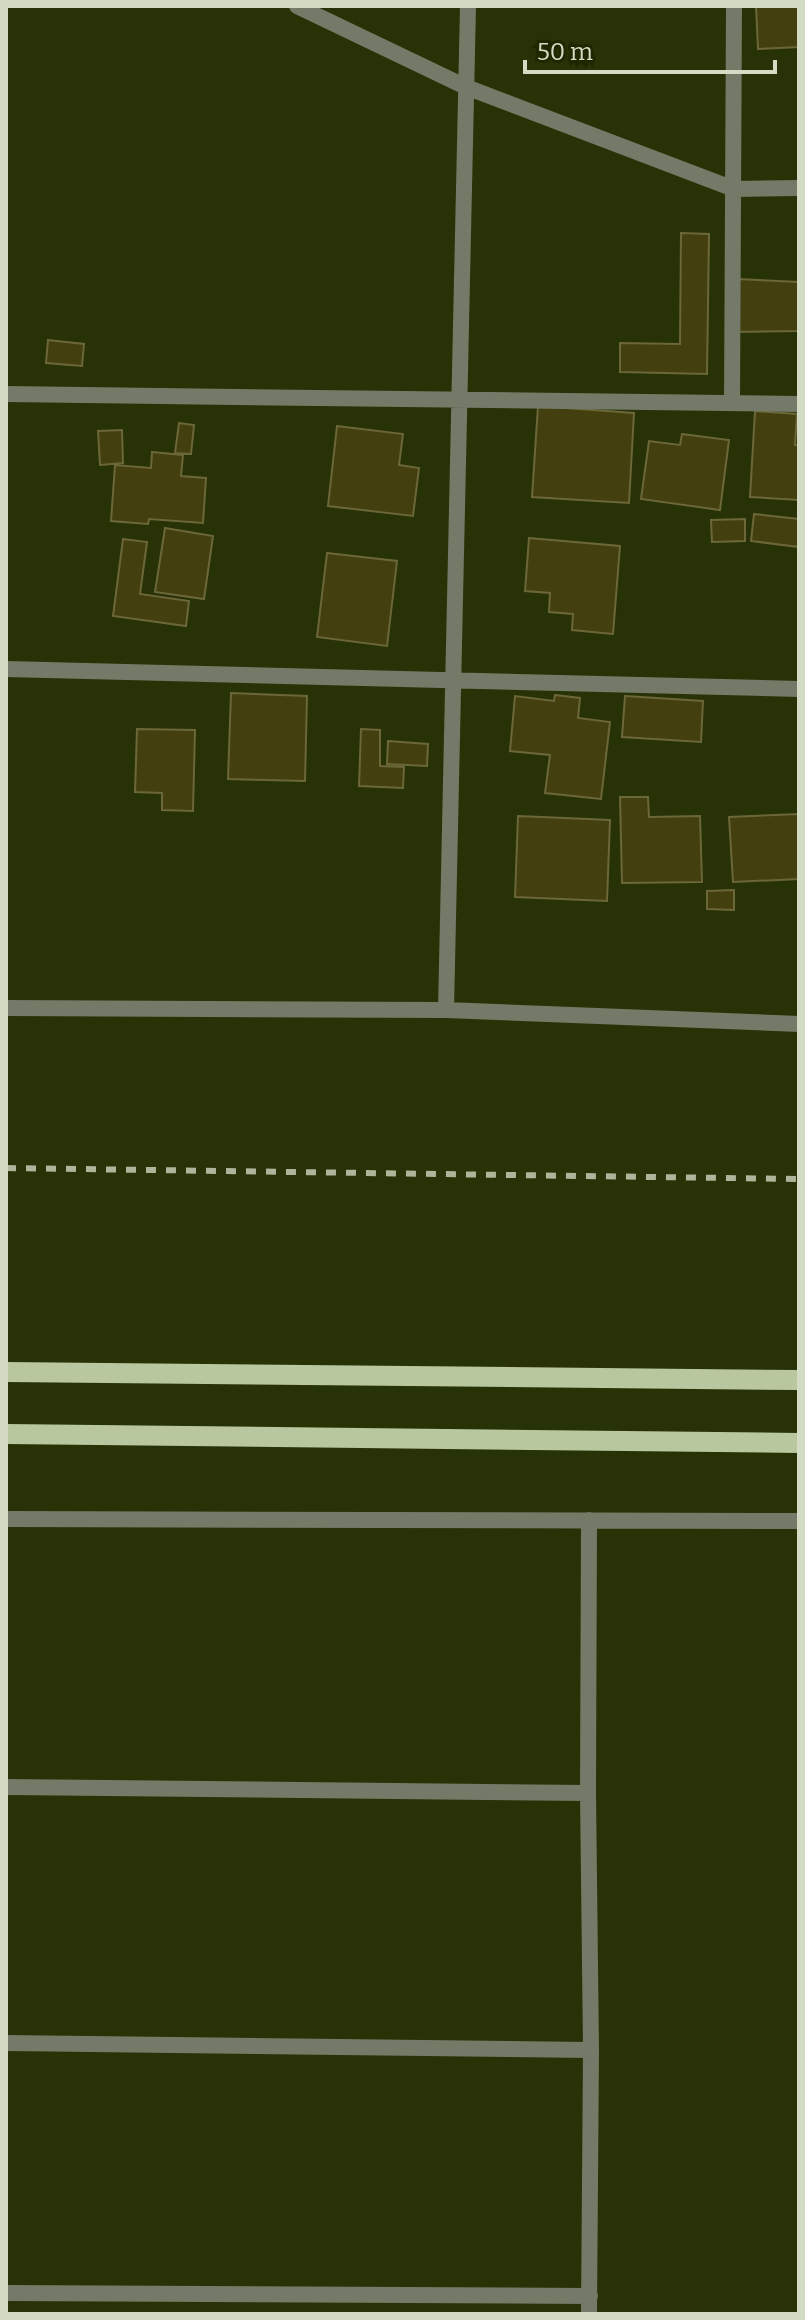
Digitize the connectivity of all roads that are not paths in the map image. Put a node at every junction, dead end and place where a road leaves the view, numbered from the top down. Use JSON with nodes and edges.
{"nodes":[{"id":1,"x":297,"y":6,"type":"edge"},
{"id":2,"x":468,"y":6,"type":"edge"},
{"id":3,"x":734,"y":6,"type":"edge"},
{"id":4,"x":466,"y":87,"type":"junction"},
{"id":5,"x":799,"y":188,"type":"edge"},
{"id":6,"x":734,"y":189,"type":"junction"},
{"id":7,"x":6,"y":394,"type":"edge"},
{"id":8,"x":459,"y":400,"type":"junction"},
{"id":9,"x":732,"y":403,"type":"junction"},
{"id":10,"x":799,"y":404,"type":"edge"},
{"id":11,"x":6,"y":669,"type":"edge"},
{"id":12,"x":453,"y":680,"type":"junction"},
{"id":13,"x":799,"y":689,"type":"edge"},
{"id":14,"x":6,"y":1008,"type":"edge"},
{"id":15,"x":446,"y":1010,"type":"junction"},
{"id":16,"x":799,"y":1024,"type":"edge"},
{"id":17,"x":6,"y":1372,"type":"edge"},
{"id":18,"x":799,"y":1380,"type":"edge"},
{"id":19,"x":6,"y":1434,"type":"edge"},
{"id":20,"x":799,"y":1443,"type":"edge"},
{"id":21,"x":6,"y":1519,"type":"edge"},
{"id":22,"x":589,"y":1520,"type":"junction"},
{"id":23,"x":799,"y":1521,"type":"edge"},
{"id":24,"x":6,"y":1787,"type":"edge"},
{"id":25,"x":588,"y":1793,"type":"junction"},
{"id":26,"x":6,"y":2043,"type":"edge"},
{"id":27,"x":591,"y":2050,"type":"junction"},
{"id":28,"x":6,"y":2293,"type":"edge"},
{"id":29,"x":590,"y":2296,"type":"junction"},
{"id":30,"x":589,"y":2314,"type":"edge"}],
"edges":[{"from":1,"to":4,"type":"street"},
{"from":2,"to":4,"type":"street"},
{"from":3,"to":6,"type":"street"},
{"from":4,"to":6,"type":"street"},
{"from":4,"to":8,"type":"street"},
{"from":5,"to":6,"type":"street"},
{"from":6,"to":9,"type":"street"},
{"from":7,"to":8,"type":"street"},
{"from":8,"to":9,"type":"street"},
{"from":8,"to":12,"type":"street"},
{"from":9,"to":10,"type":"street"},
{"from":11,"to":12,"type":"street"},
{"from":12,"to":13,"type":"street"},
{"from":12,"to":15,"type":"street"},
{"from":14,"to":15,"type":"street"},
{"from":15,"to":16,"type":"street"},
{"from":17,"to":18,"type":"main road"},
{"from":19,"to":20,"type":"main road"},
{"from":21,"to":22,"type":"street"},
{"from":22,"to":23,"type":"street"},
{"from":22,"to":25,"type":"street"},
{"from":24,"to":25,"type":"street"},
{"from":25,"to":27,"type":"street"},
{"from":26,"to":27,"type":"street"},
{"from":27,"to":29,"type":"street"},
{"from":28,"to":29,"type":"street"},
{"from":29,"to":30,"type":"street"}]}
